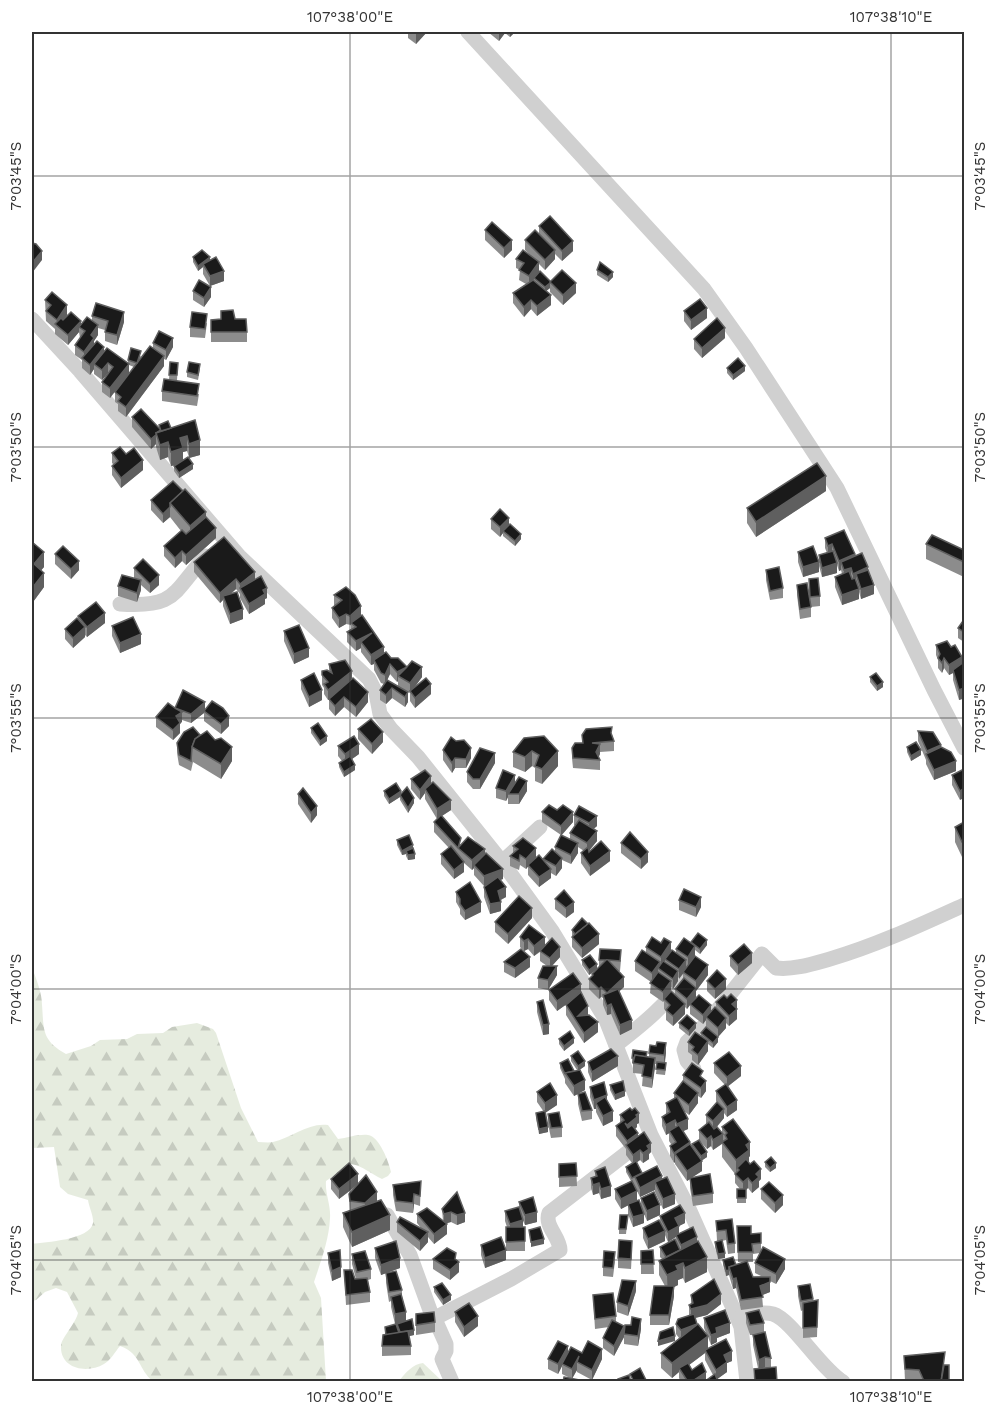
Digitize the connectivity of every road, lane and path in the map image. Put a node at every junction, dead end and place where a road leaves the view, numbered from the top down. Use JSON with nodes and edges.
{"nodes":[{"id":1,"x":468,"y":32,"type":"edge"},
{"id":2,"x":32,"y":319,"type":"edge"},
{"id":3,"x":223,"y":538,"type":"junction"},
{"id":4,"x":120,"y":604,"type":"dead end"},
{"id":5,"x":964,"y":748,"type":"edge"},
{"id":6,"x":540,"y":827,"type":"dead end"},
{"id":7,"x":502,"y":862,"type":"junction"},
{"id":8,"x":964,"y":905,"type":"edge"},
{"id":9,"x":692,"y":966,"type":"edge"},
{"id":10,"x":616,"y":1044,"type":"junction"},
{"id":11,"x":694,"y":1069,"type":"edge"},
{"id":12,"x":651,"y":1135,"type":"junction"},
{"id":13,"x":387,"y":1215,"type":"edge"},
{"id":14,"x":434,"y":1317,"type":"junction"},
{"id":15,"x":737,"y":1317,"type":"junction"},
{"id":16,"x":452,"y":1382,"type":"edge"},
{"id":17,"x":747,"y":1382,"type":"edge"},
{"id":18,"x":843,"y":1382,"type":"edge"}],
"edges":[{"from":1,"to":5,"type":"street"},
{"from":2,"to":3,"type":"street"},
{"from":3,"to":4,"type":"street"},
{"from":3,"to":7,"type":"street"},
{"from":6,"to":7,"type":"street"},
{"from":7,"to":10,"type":"street"},
{"from":8,"to":11,"type":"street"},
{"from":9,"to":10,"type":"street"},
{"from":10,"to":12,"type":"street"},
{"from":12,"to":14,"type":"street"},
{"from":12,"to":15,"type":"street"},
{"from":13,"to":14,"type":"street"},
{"from":14,"to":16,"type":"street"},
{"from":15,"to":17,"type":"street"},
{"from":15,"to":18,"type":"street"}]}
